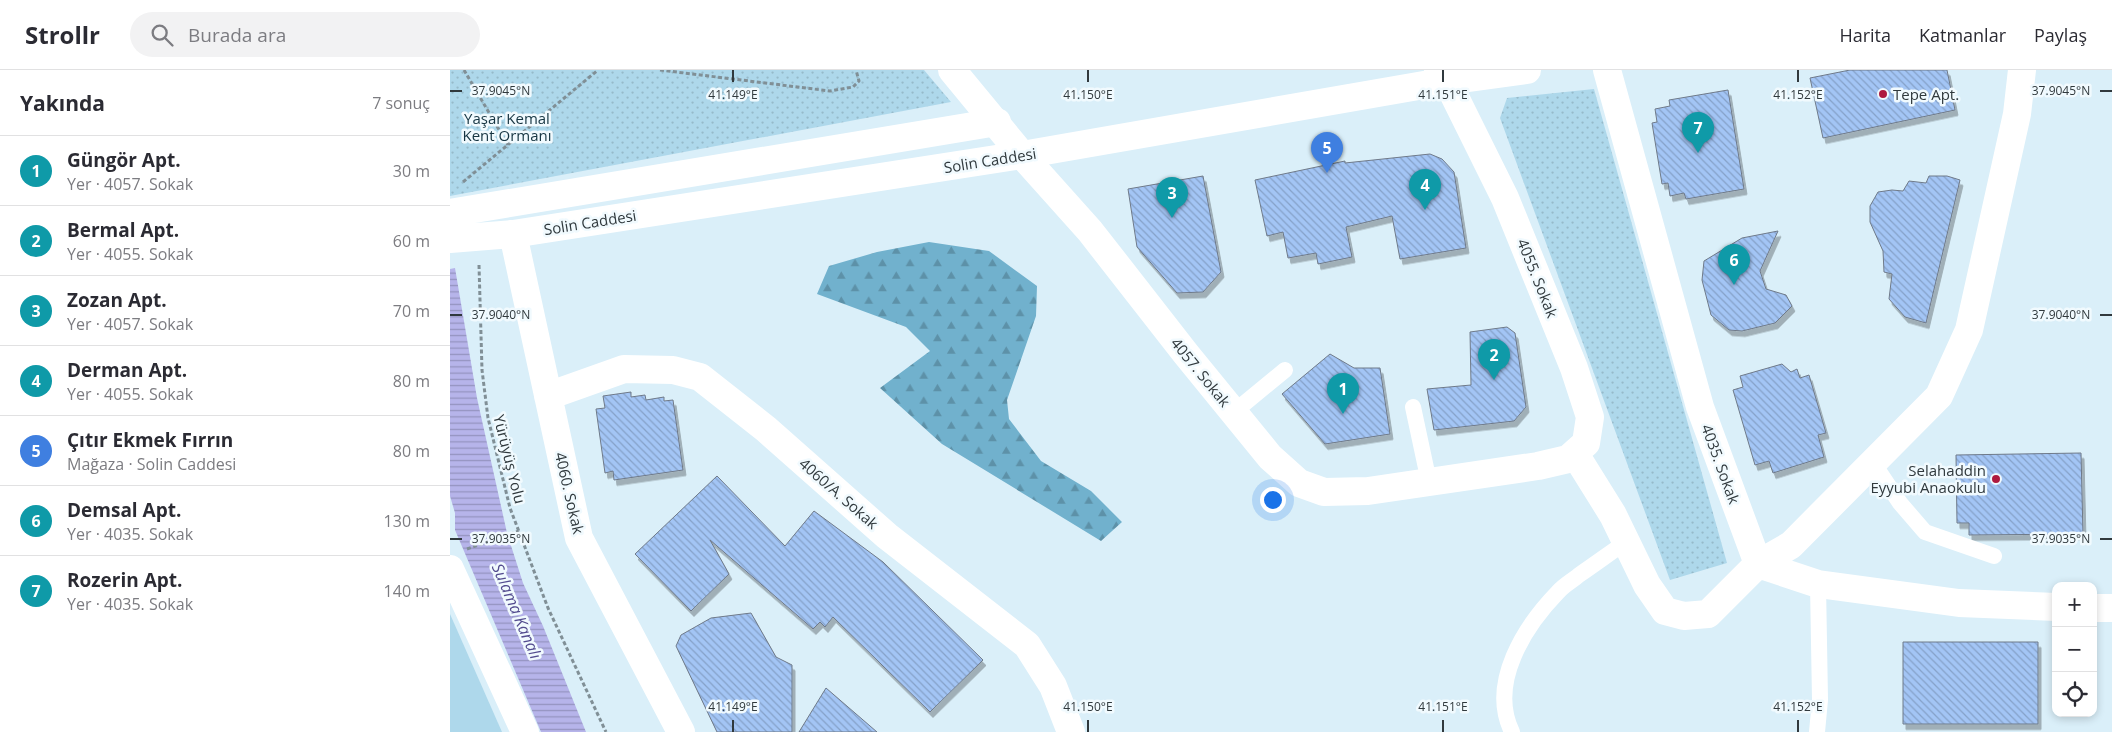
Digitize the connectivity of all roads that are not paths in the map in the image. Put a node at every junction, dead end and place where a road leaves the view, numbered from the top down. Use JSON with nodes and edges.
{"nodes":[{"id":1,"x":952,"y":70,"type":"edge"},
{"id":2,"x":1527,"y":70,"type":"edge"},
{"id":3,"x":1607,"y":70,"type":"edge"},
{"id":4,"x":2022,"y":70,"type":"edge"},
{"id":5,"x":1442,"y":76,"type":"edge"},
{"id":6,"x":997,"y":122,"type":"junction"},
{"id":7,"x":1022,"y":155,"type":"junction"},
{"id":8,"x":455,"y":217,"type":"edge"},
{"id":9,"x":513,"y":234,"type":"junction"},
{"id":10,"x":1285,"y":370,"type":"dead end"},
{"id":11,"x":548,"y":396,"type":"junction"},
{"id":12,"x":1413,"y":407,"type":"dead end"},
{"id":13,"x":1234,"y":412,"type":"junction"},
{"id":14,"x":1575,"y":454,"type":"junction"},
{"id":15,"x":1872,"y":461,"type":"junction"},
{"id":16,"x":1429,"y":482,"type":"junction"},
{"id":17,"x":1626,"y":542,"type":"junction"},
{"id":18,"x":1994,"y":556,"type":"dead end"},
{"id":19,"x":454,"y":561,"type":"edge"},
{"id":20,"x":1758,"y":564,"type":"junction"},
{"id":21,"x":1818,"y":584,"type":"junction"},
{"id":22,"x":2052,"y":607,"type":"edge"},
{"id":23,"x":2097,"y":608,"type":"edge"},
{"id":24,"x":2112,"y":608,"type":"edge"},
{"id":25,"x":525,"y":732,"type":"edge"},
{"id":26,"x":681,"y":732,"type":"edge"},
{"id":27,"x":1071,"y":732,"type":"edge"},
{"id":28,"x":1512,"y":732,"type":"edge"},
{"id":29,"x":1817,"y":732,"type":"edge"}],
"edges":[{"from":1,"to":6,"type":"street","name":"4057. Sokak"},
{"from":2,"to":5,"type":"street","name":"Solin Caddesi"},
{"from":3,"to":20,"type":"street","name":"4035. Sokak"},
{"from":4,"to":15,"type":"street"},
{"from":5,"to":7,"type":"street","name":"Solin Caddesi"},
{"from":5,"to":14,"type":"street","name":"4055. Sokak"},
{"from":6,"to":7,"type":"street","name":"4057. Sokak"},
{"from":6,"to":8,"type":"street"},
{"from":7,"to":9,"type":"street","name":"Solin Caddesi"},
{"from":7,"to":13,"type":"street","name":"4057. Sokak"},
{"from":8,"to":9,"type":"street","name":"Solin Caddesi"},
{"from":9,"to":11,"type":"street","name":"4060. Sokak"},
{"from":10,"to":13,"type":"lane"},
{"from":11,"to":26,"type":"street","name":"4060. Sokak"},
{"from":11,"to":27,"type":"street","name":"4060/A. Sokak"},
{"from":12,"to":16,"type":"lane"},
{"from":13,"to":16,"type":"street","name":"4057. Sokak"},
{"from":14,"to":16,"type":"street","name":"4057. Sokak"},
{"from":14,"to":17,"type":"street"},
{"from":15,"to":18,"type":"lane"},
{"from":15,"to":20,"type":"street"},
{"from":17,"to":20,"type":"street"},
{"from":17,"to":28,"type":"lane"},
{"from":19,"to":25,"type":"street"},
{"from":20,"to":21,"type":"street"},
{"from":21,"to":22,"type":"street"},
{"from":21,"to":29,"type":"lane"},
{"from":23,"to":24,"type":"street"}]}
